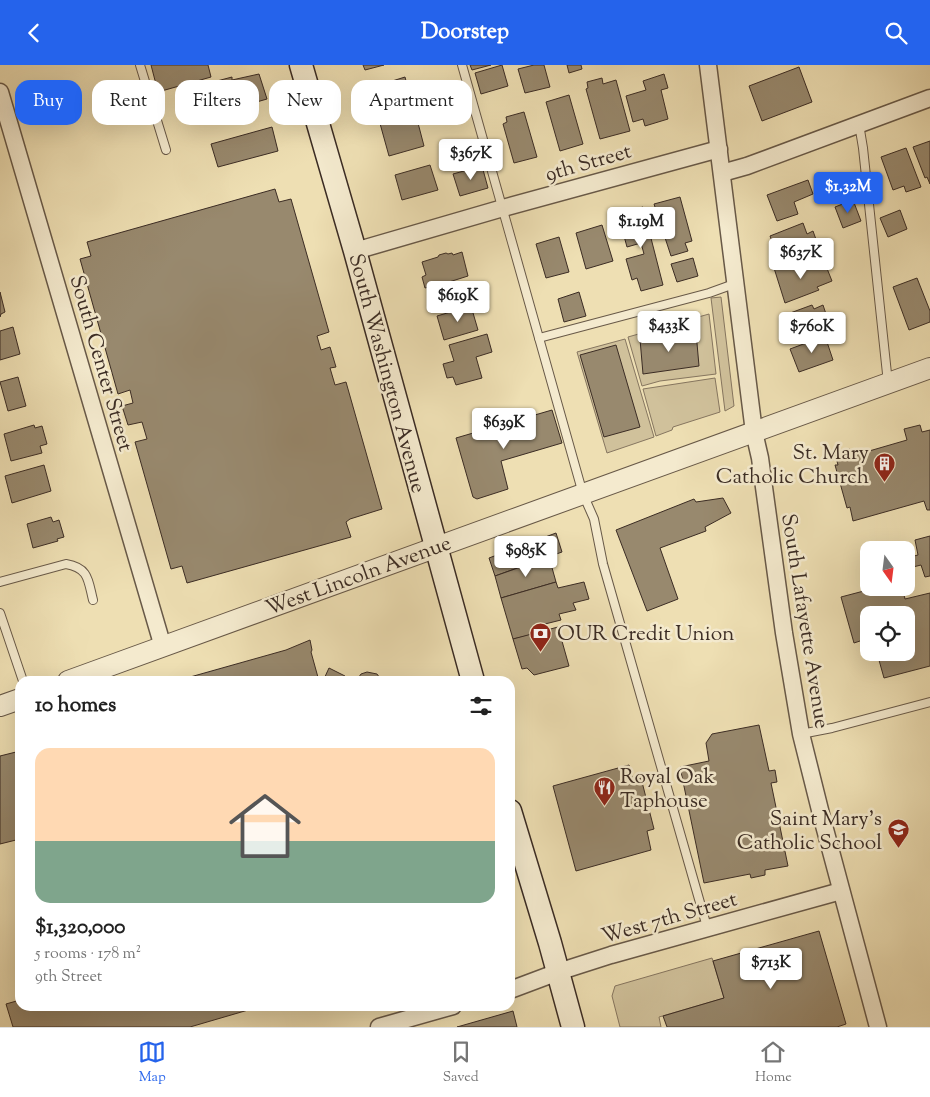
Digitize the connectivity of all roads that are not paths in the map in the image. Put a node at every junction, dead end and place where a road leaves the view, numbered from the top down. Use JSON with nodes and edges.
{"nodes":[{"id":1,"x":140,"y":65,"type":"edge"},
{"id":2,"x":301,"y":65,"type":"edge"},
{"id":3,"x":462,"y":65,"type":"edge"},
{"id":4,"x":708,"y":65,"type":"edge"},
{"id":5,"x":0,"y":92,"type":"edge"},
{"id":6,"x":930,"y":98,"type":"edge"},
{"id":7,"x":859,"y":124,"type":"junction"},
{"id":8,"x":719,"y":149,"type":"junction"},
{"id":9,"x":166,"y":150,"type":"dead end"},
{"id":10,"x":722,"y":173,"type":"junction"},
{"id":11,"x":502,"y":208,"type":"junction"},
{"id":12,"x":355,"y":251,"type":"junction"},
{"id":13,"x":734,"y":284,"type":"junction"},
{"id":14,"x":539,"y":338,"type":"junction"},
{"id":15,"x":930,"y":368,"type":"edge"},
{"id":16,"x":888,"y":383,"type":"junction"},
{"id":17,"x":754,"y":432,"type":"junction"},
{"id":18,"x":583,"y":494,"type":"junction"},
{"id":19,"x":436,"y":546,"type":"junction"},
{"id":20,"x":0,"y":582,"type":"edge"},
{"id":21,"x":93,"y":600,"type":"dead end"},
{"id":22,"x":0,"y":613,"type":"edge"},
{"id":23,"x":163,"y":647,"type":"junction"},
{"id":24,"x":21,"y":676,"type":"edge"},
{"id":25,"x":82,"y":676,"type":"edge"},
{"id":26,"x":472,"y":676,"type":"edge"},
{"id":27,"x":15,"y":701,"type":"edge"},
{"id":28,"x":930,"y":703,"type":"edge"},
{"id":29,"x":0,"y":706,"type":"edge"},
{"id":30,"x":801,"y":734,"type":"junction"},
{"id":31,"x":515,"y":828,"type":"edge"},
{"id":32,"x":841,"y":891,"type":"junction"},
{"id":33,"x":707,"y":927,"type":"junction"},
{"id":34,"x":558,"y":972,"type":"junction"},
{"id":35,"x":515,"y":988,"type":"edge"},
{"id":36,"x":441,"y":1011,"type":"edge"},
{"id":37,"x":414,"y":1022,"type":"edge"},
{"id":38,"x":380,"y":1027,"type":"edge"},
{"id":39,"x":573,"y":1027,"type":"edge"},
{"id":40,"x":878,"y":1027,"type":"edge"}],
"edges":[{"from":1,"to":9,"type":"lane"},
{"from":2,"to":12,"type":"main road","name":"South Washington Avenue"},
{"from":3,"to":11,"type":"lane"},
{"from":4,"to":8,"type":"street","name":"South Lafayette Avenue"},
{"from":5,"to":23,"type":"street","name":"South Center Street"},
{"from":6,"to":7,"type":"street"},
{"from":7,"to":10,"type":"street"},
{"from":7,"to":16,"type":"lane"},
{"from":8,"to":10,"type":"street","name":"South Lafayette Avenue"},
{"from":8,"to":11,"type":"street","name":"9th Street"},
{"from":10,"to":13,"type":"street","name":"South Lafayette Avenue"},
{"from":11,"to":12,"type":"street","name":"9th Street"},
{"from":11,"to":14,"type":"lane"},
{"from":12,"to":19,"type":"main road","name":"South Washington Avenue"},
{"from":13,"to":14,"type":"lane"},
{"from":13,"to":17,"type":"street","name":"South Lafayette Avenue"},
{"from":14,"to":18,"type":"lane"},
{"from":15,"to":16,"type":"street","name":"West Lincoln Avenue"},
{"from":16,"to":17,"type":"street","name":"West Lincoln Avenue"},
{"from":17,"to":18,"type":"street","name":"West Lincoln Avenue"},
{"from":17,"to":30,"type":"street","name":"South Lafayette Avenue"},
{"from":18,"to":19,"type":"street","name":"West Lincoln Avenue"},
{"from":18,"to":33,"type":"lane"},
{"from":19,"to":23,"type":"street","name":"West Lincoln Avenue"},
{"from":19,"to":26,"type":"main road","name":"South Washington Avenue"},
{"from":20,"to":21,"type":"lane"},
{"from":22,"to":24,"type":"lane"},
{"from":23,"to":25,"type":"street","name":"West Lincoln Avenue"},
{"from":27,"to":29,"type":"street"},
{"from":28,"to":30,"type":"lane"},
{"from":30,"to":32,"type":"street","name":"South Lafayette Avenue"},
{"from":31,"to":34,"type":"main road"},
{"from":32,"to":33,"type":"street","name":"West 7th Street"},
{"from":32,"to":40,"type":"street","name":"South Lafayette Avenue"},
{"from":33,"to":34,"type":"street","name":"West 7th Street"},
{"from":34,"to":35,"type":"street","name":"West 7th Street"},
{"from":34,"to":39,"type":"main road"},
{"from":36,"to":37,"type":"street"},
{"from":37,"to":38,"type":"street"}]}
